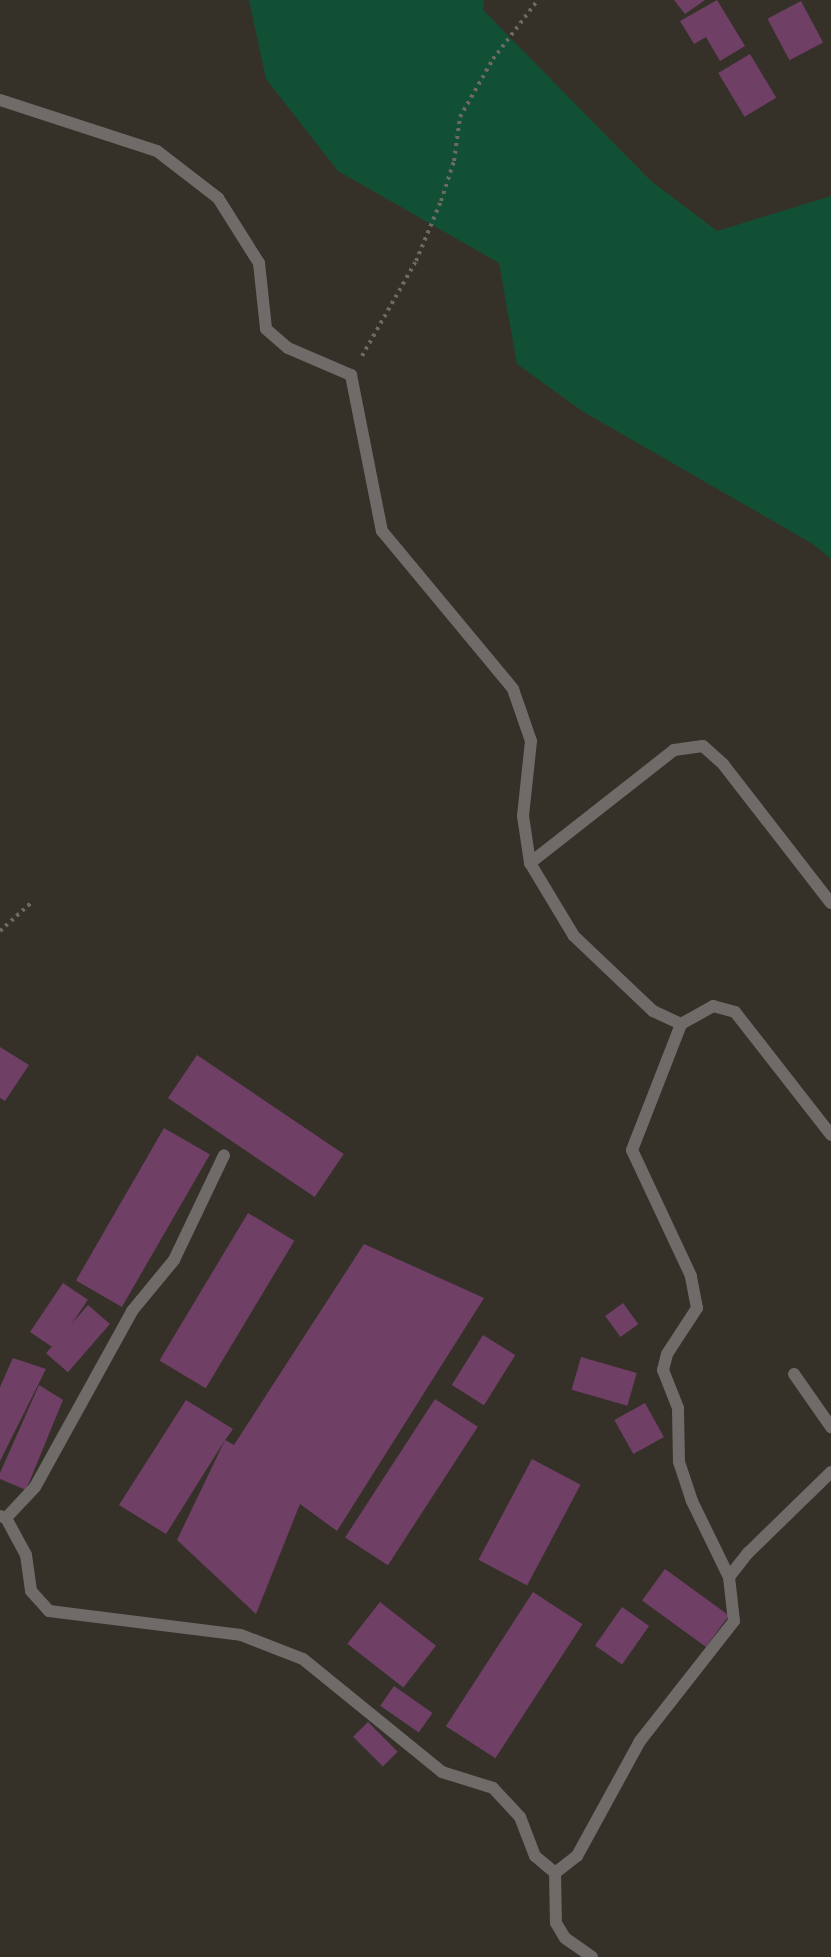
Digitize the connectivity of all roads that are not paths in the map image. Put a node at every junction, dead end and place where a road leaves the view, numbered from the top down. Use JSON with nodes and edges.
{"nodes":[{"id":1,"x":0,"y":100,"type":"edge"},
{"id":2,"x":530,"y":862,"type":"junction"},
{"id":3,"x":831,"y":903,"type":"edge"},
{"id":4,"x":681,"y":1024,"type":"junction"},
{"id":5,"x":831,"y":1135,"type":"edge"},
{"id":6,"x":224,"y":1155,"type":"dead end"},
{"id":7,"x":794,"y":1374,"type":"dead end"},
{"id":8,"x":831,"y":1427,"type":"edge"},
{"id":9,"x":831,"y":1472,"type":"edge"},
{"id":10,"x":3,"y":1517,"type":"edge"},
{"id":11,"x":729,"y":1576,"type":"junction"},
{"id":12,"x":555,"y":1873,"type":"junction"},
{"id":13,"x":592,"y":1957,"type":"edge"}],
"edges":[{"from":1,"to":2,"type":"street"},
{"from":2,"to":3,"type":"street"},
{"from":2,"to":4,"type":"street"},
{"from":4,"to":5,"type":"street"},
{"from":4,"to":11,"type":"street"},
{"from":6,"to":10,"type":"street"},
{"from":7,"to":8,"type":"street"},
{"from":9,"to":11,"type":"street"},
{"from":10,"to":12,"type":"street"},
{"from":11,"to":12,"type":"street"},
{"from":12,"to":13,"type":"street"}]}
